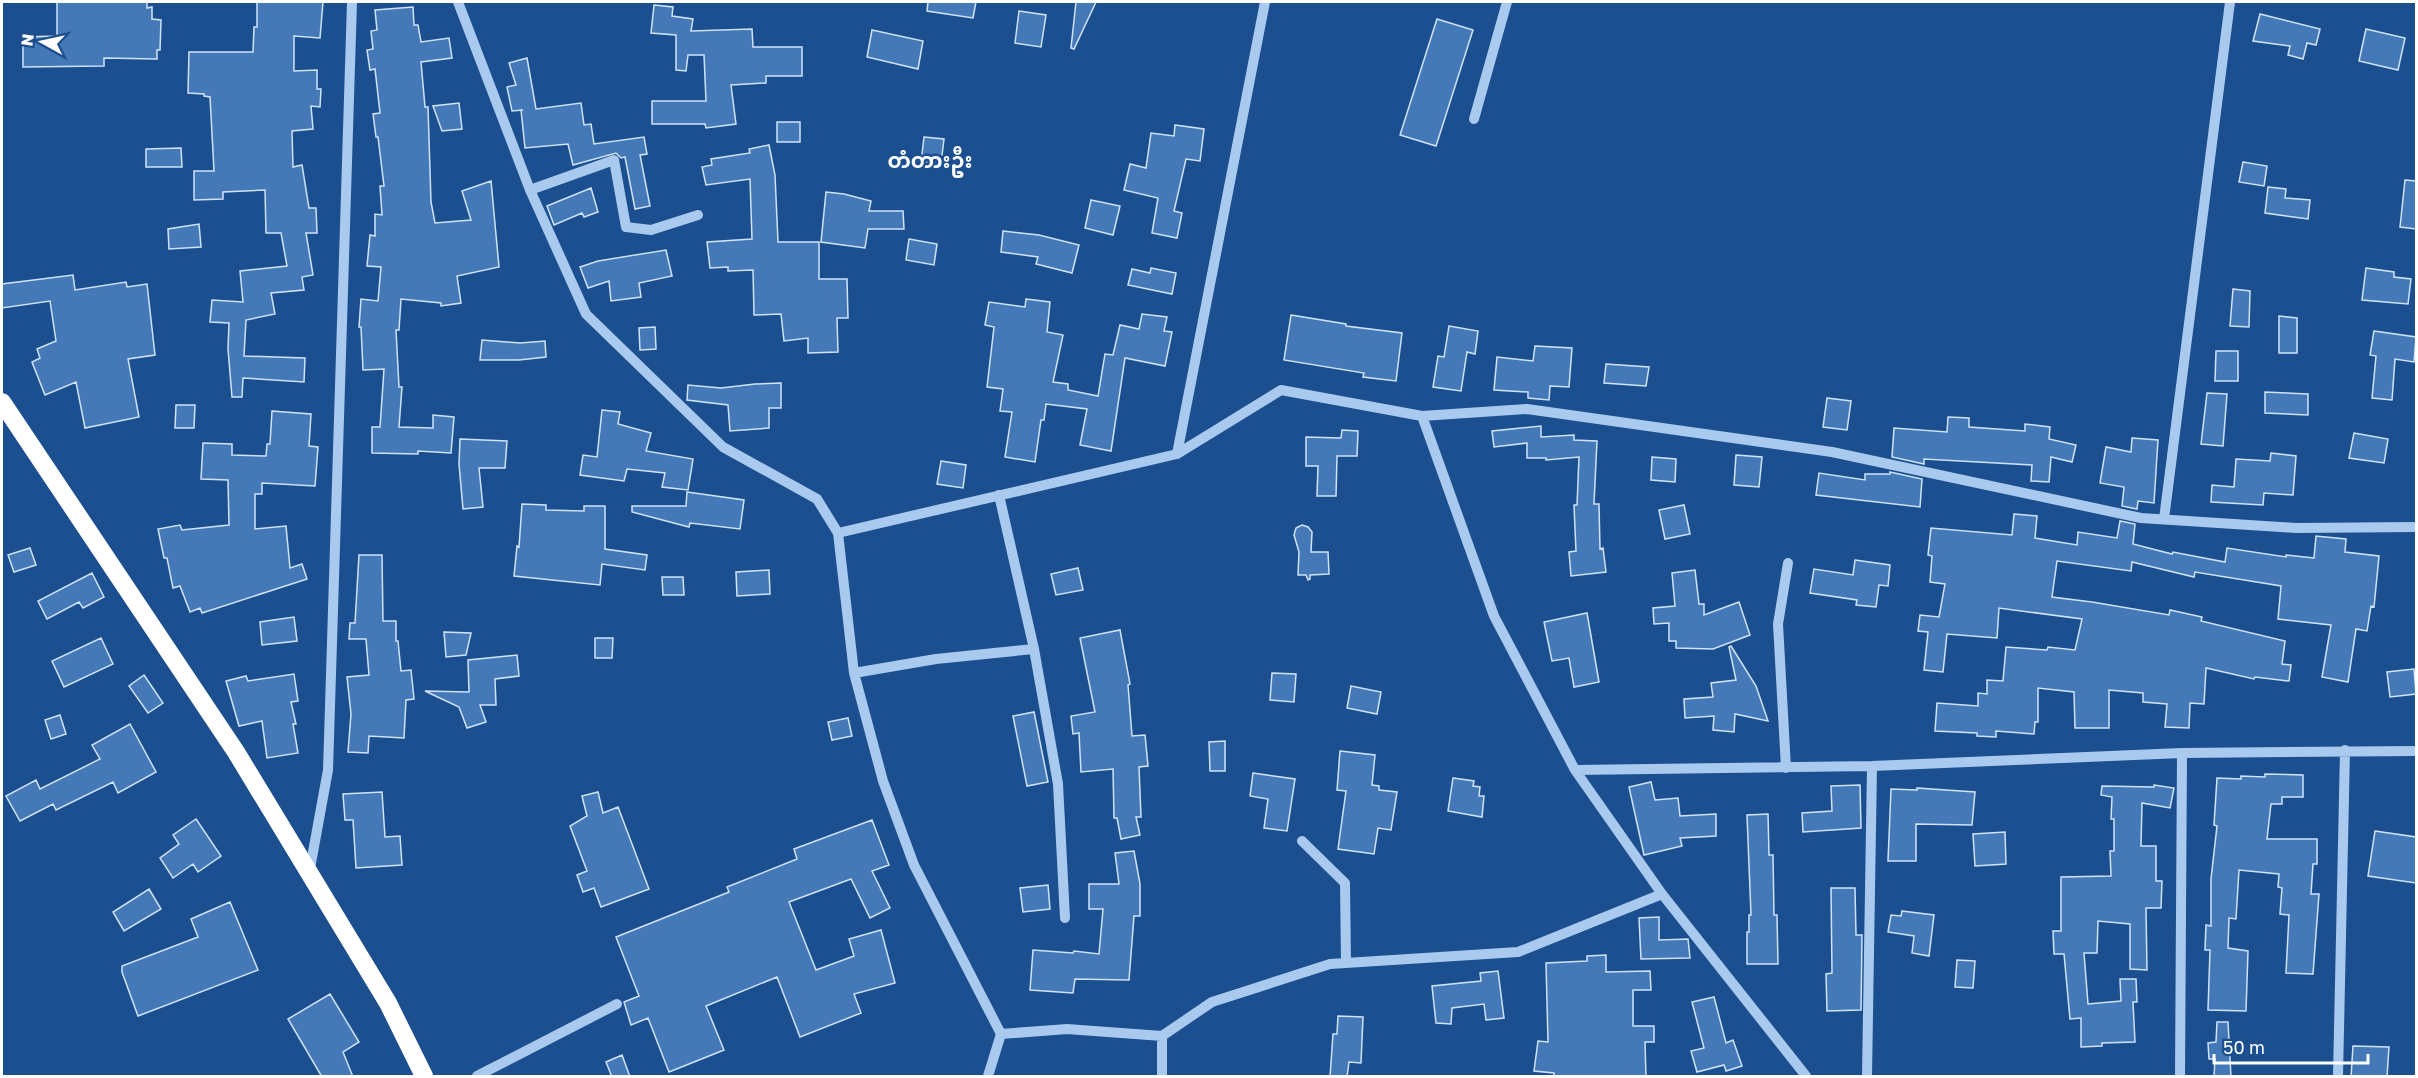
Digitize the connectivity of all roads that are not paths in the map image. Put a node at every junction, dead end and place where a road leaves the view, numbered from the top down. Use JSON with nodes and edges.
{"nodes":[{"id":1,"x":352,"y":2,"type":"edge"},
{"id":2,"x":458,"y":2,"type":"edge"},
{"id":3,"x":1265,"y":2,"type":"edge"},
{"id":4,"x":1507,"y":2,"type":"edge"},
{"id":5,"x":2230,"y":2,"type":"edge"},
{"id":6,"x":1474,"y":119,"type":"dead end"},
{"id":7,"x":530,"y":190,"type":"junction"},
{"id":8,"x":698,"y":214,"type":"dead end"},
{"id":9,"x":2,"y":402,"type":"edge"},
{"id":10,"x":1422,"y":416,"type":"junction"},
{"id":11,"x":1177,"y":454,"type":"junction"},
{"id":12,"x":999,"y":495,"type":"junction"},
{"id":13,"x":2164,"y":519,"type":"junction"},
{"id":14,"x":2416,"y":527,"type":"edge"},
{"id":15,"x":838,"y":533,"type":"junction"},
{"id":16,"x":1788,"y":563,"type":"dead end"},
{"id":17,"x":1034,"y":649,"type":"junction"},
{"id":18,"x":854,"y":673,"type":"junction"},
{"id":19,"x":2345,"y":750,"type":"junction"},
{"id":20,"x":2416,"y":751,"type":"edge"},
{"id":21,"x":2182,"y":753,"type":"junction"},
{"id":22,"x":1872,"y":766,"type":"junction"},
{"id":23,"x":1786,"y":768,"type":"junction"},
{"id":24,"x":1575,"y":770,"type":"junction"},
{"id":25,"x":1302,"y":841,"type":"dead end"},
{"id":26,"x":309,"y":875,"type":"junction"},
{"id":27,"x":1662,"y":894,"type":"junction"},
{"id":28,"x":1065,"y":918,"type":"dead end"},
{"id":29,"x":1346,"y":963,"type":"junction"},
{"id":30,"x":617,"y":1004,"type":"dead end"},
{"id":31,"x":1001,"y":1034,"type":"junction"},
{"id":32,"x":1162,"y":1036,"type":"junction"},
{"id":33,"x":424,"y":1077,"type":"edge"},
{"id":34,"x":477,"y":1077,"type":"edge"},
{"id":35,"x":988,"y":1077,"type":"edge"},
{"id":36,"x":1162,"y":1077,"type":"edge"},
{"id":37,"x":1806,"y":1077,"type":"edge"},
{"id":38,"x":1867,"y":1077,"type":"edge"},
{"id":39,"x":2180,"y":1077,"type":"edge"},
{"id":40,"x":2338,"y":1077,"type":"edge"}],
"edges":[{"from":1,"to":26,"type":"street"},
{"from":2,"to":7,"type":"street"},
{"from":3,"to":11,"type":"street"},
{"from":4,"to":6,"type":"street"},
{"from":5,"to":13,"type":"street"},
{"from":7,"to":8,"type":"street"},
{"from":7,"to":15,"type":"street"},
{"from":9,"to":26,"type":"highway"},
{"from":10,"to":11,"type":"street"},
{"from":10,"to":13,"type":"street"},
{"from":10,"to":24,"type":"street"},
{"from":11,"to":12,"type":"street"},
{"from":12,"to":15,"type":"street"},
{"from":12,"to":17,"type":"street"},
{"from":13,"to":14,"type":"street"},
{"from":15,"to":18,"type":"street"},
{"from":16,"to":23,"type":"street"},
{"from":17,"to":18,"type":"street"},
{"from":17,"to":28,"type":"street"},
{"from":18,"to":31,"type":"street"},
{"from":19,"to":20,"type":"street"},
{"from":19,"to":21,"type":"street"},
{"from":19,"to":40,"type":"street"},
{"from":21,"to":22,"type":"street"},
{"from":21,"to":39,"type":"street"},
{"from":22,"to":23,"type":"street"},
{"from":22,"to":38,"type":"street"},
{"from":23,"to":24,"type":"street"},
{"from":24,"to":27,"type":"street"},
{"from":25,"to":29,"type":"street"},
{"from":26,"to":33,"type":"highway"},
{"from":27,"to":29,"type":"street"},
{"from":27,"to":37,"type":"street"},
{"from":29,"to":32,"type":"street"},
{"from":30,"to":34,"type":"street"},
{"from":31,"to":32,"type":"street"},
{"from":31,"to":35,"type":"street"},
{"from":32,"to":36,"type":"street"}]}
